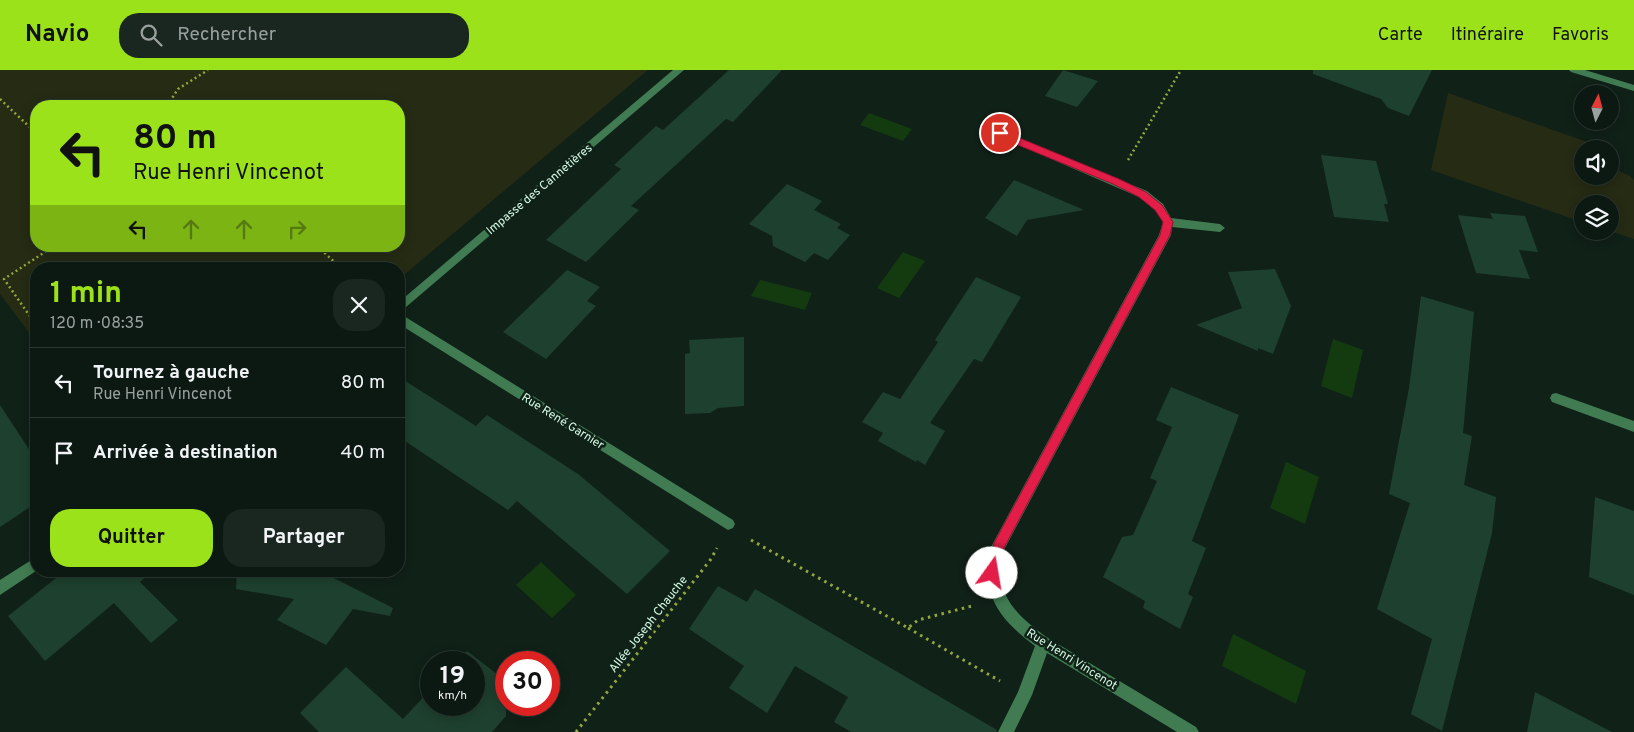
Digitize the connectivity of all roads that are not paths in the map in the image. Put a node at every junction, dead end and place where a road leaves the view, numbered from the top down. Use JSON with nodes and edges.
{"nodes":[{"id":1,"x":678,"y":70,"type":"edge"},
{"id":2,"x":1574,"y":70,"type":"edge"},
{"id":3,"x":1634,"y":88,"type":"edge"},
{"id":4,"x":1000,"y":133,"type":"dead end"},
{"id":5,"x":1168,"y":222,"type":"junction"},
{"id":6,"x":1220,"y":228,"type":"dead end"},
{"id":7,"x":405,"y":304,"type":"edge"},
{"id":8,"x":405,"y":322,"type":"edge"},
{"id":9,"x":1556,"y":398,"type":"dead end"},
{"id":10,"x":1634,"y":427,"type":"edge"},
{"id":11,"x":728,"y":524,"type":"road end"},
{"id":12,"x":30,"y":567,"type":"edge"},
{"id":13,"x":0,"y":588,"type":"edge"},
{"id":14,"x":1043,"y":643,"type":"junction"},
{"id":15,"x":1006,"y":732,"type":"edge"},
{"id":16,"x":1192,"y":732,"type":"edge"}],
"edges":[{"from":1,"to":7,"type":"street","name":"Impasse des Cannetières"},
{"from":2,"to":3,"type":"street"},
{"from":4,"to":5,"type":"street"},
{"from":5,"to":6,"type":"street"},
{"from":5,"to":14,"type":"street","name":"Rue Henri Vincenot"},
{"from":8,"to":11,"type":"street","name":"Rue René Garnier"},
{"from":9,"to":10,"type":"street"},
{"from":12,"to":13,"type":"street"},
{"from":14,"to":15,"type":"street"},
{"from":14,"to":16,"type":"street","name":"Rue Henri Vincenot"}]}
